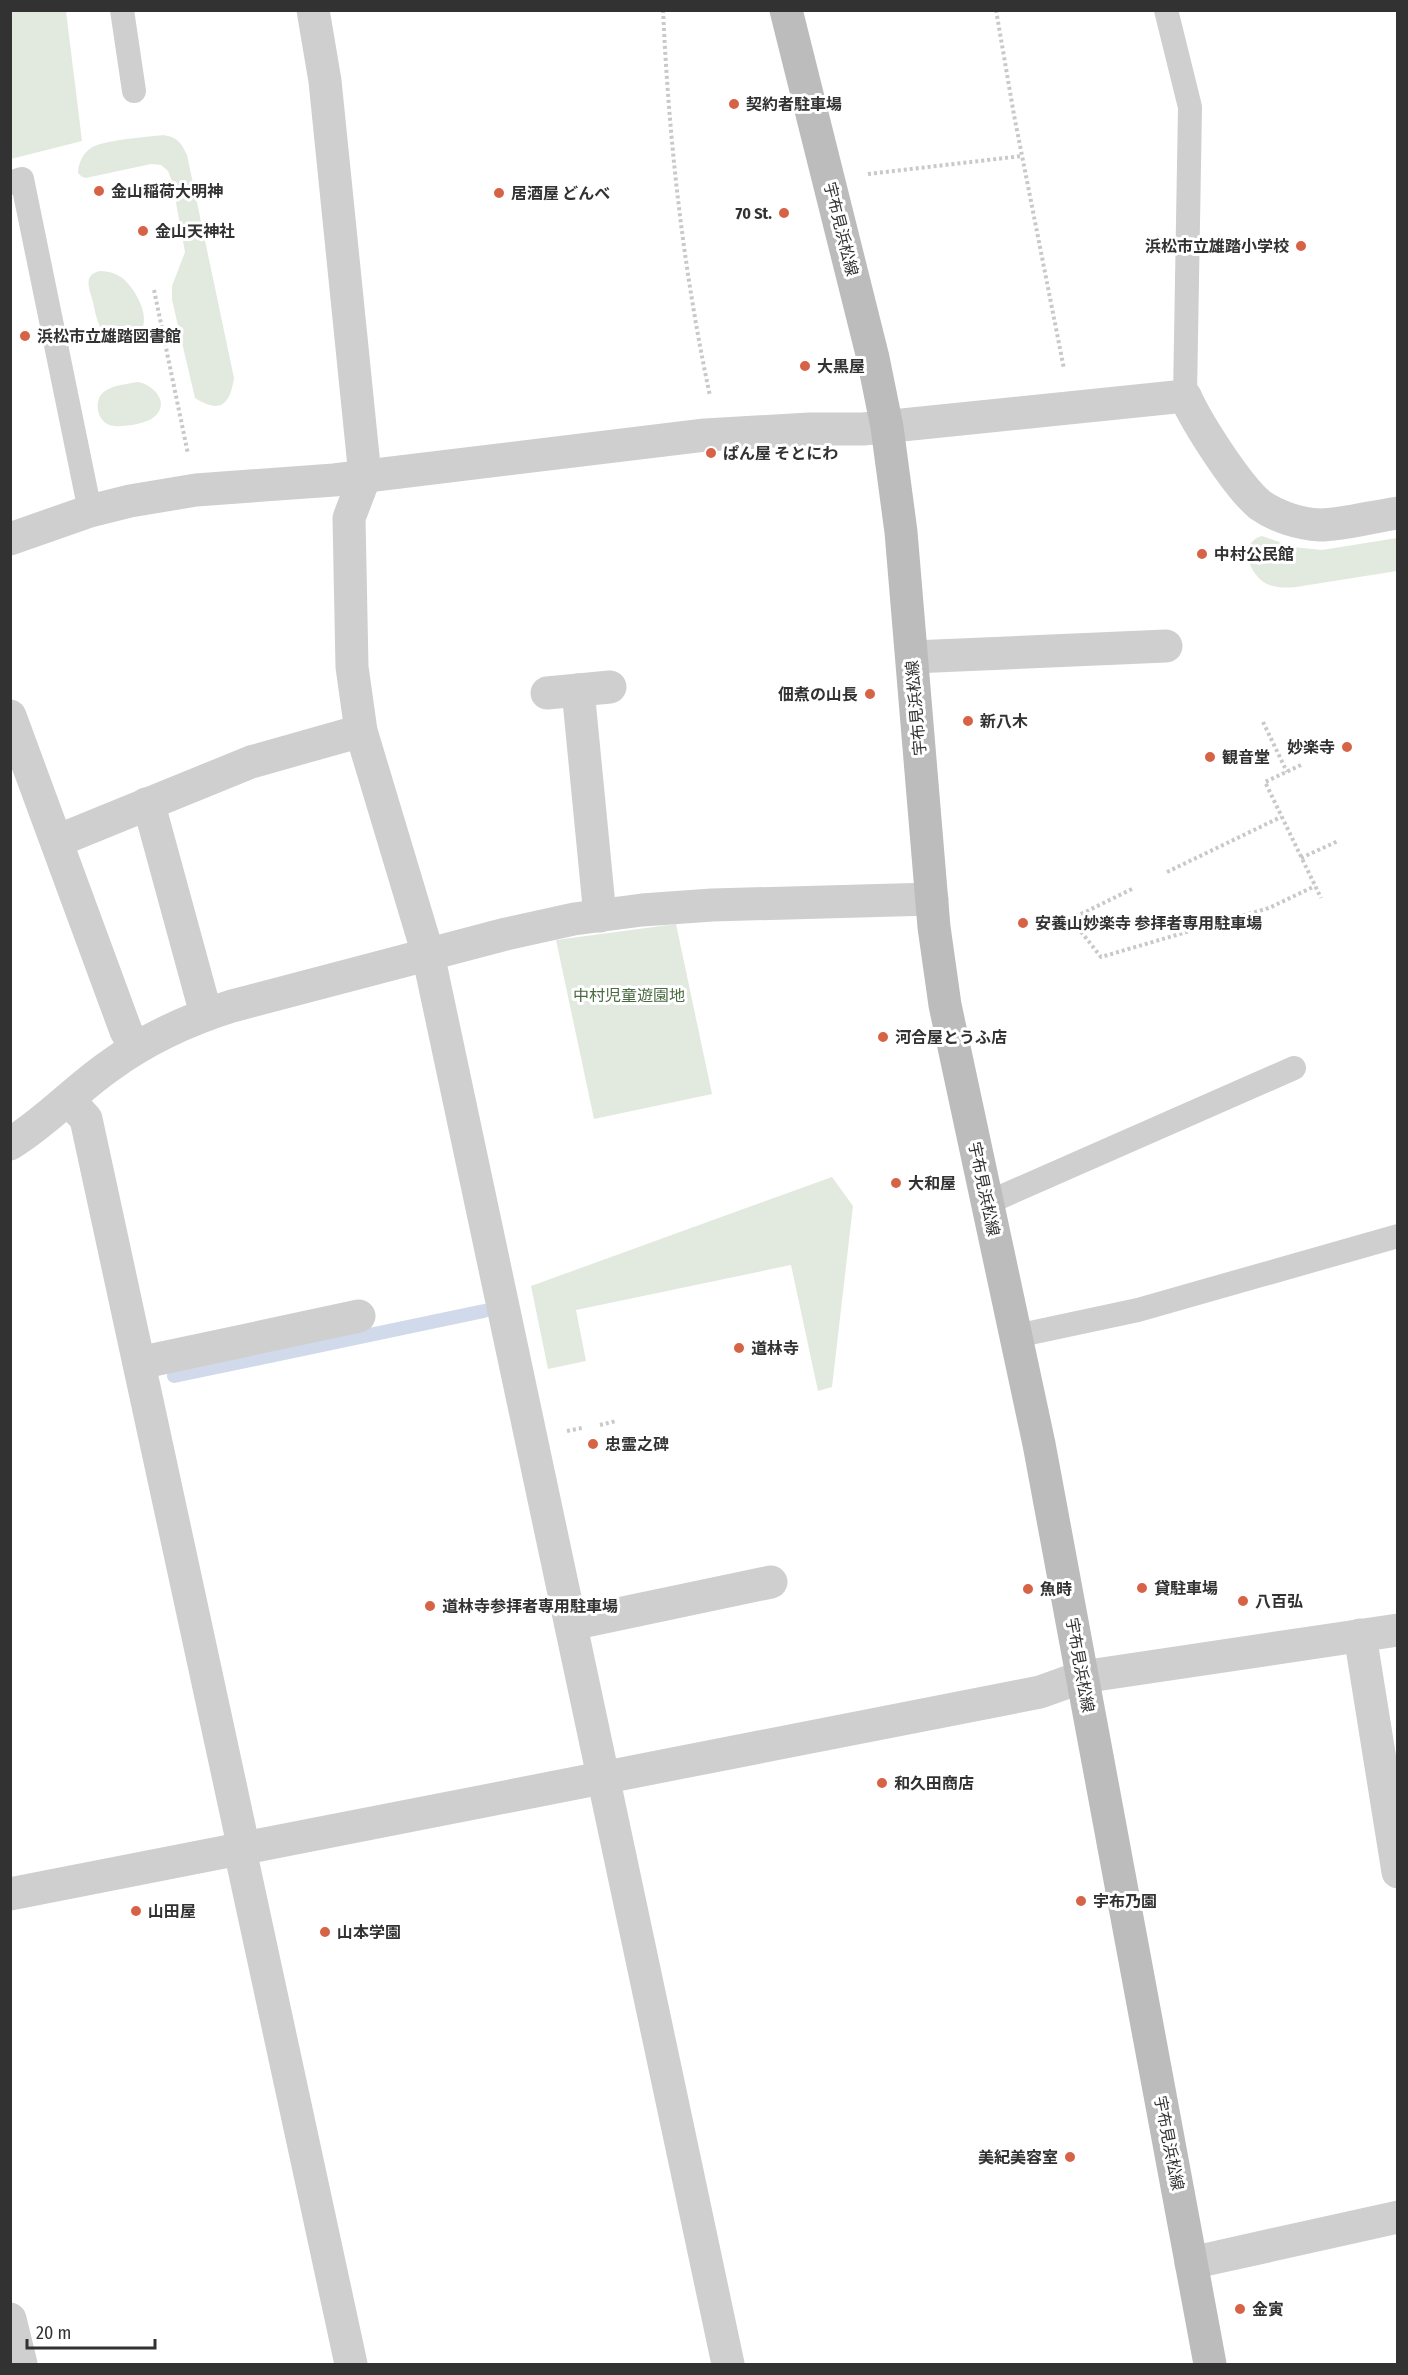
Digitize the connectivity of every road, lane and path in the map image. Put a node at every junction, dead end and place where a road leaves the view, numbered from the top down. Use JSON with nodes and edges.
{"nodes":[{"id":1,"x":122,"y":10,"type":"edge"},
{"id":2,"x":313,"y":10,"type":"edge"},
{"id":3,"x":663,"y":10,"type":"edge"},
{"id":4,"x":786,"y":10,"type":"edge"},
{"id":5,"x":996,"y":10,"type":"edge"},
{"id":6,"x":1166,"y":10,"type":"edge"},
{"id":7,"x":134,"y":91,"type":"dead end"},
{"id":8,"x":1022,"y":156,"type":"junction"},
{"id":9,"x":828,"y":180,"type":"junction"},
{"id":10,"x":10,"y":183,"type":"edge"},
{"id":11,"x":154,"y":290,"type":"dead end"},
{"id":12,"x":1185,"y":396,"type":"junction"},
{"id":13,"x":1072,"y":408,"type":"junction"},
{"id":14,"x":183,"y":427,"type":"dead end"},
{"id":15,"x":887,"y":427,"type":"junction"},
{"id":16,"x":718,"y":434,"type":"junction"},
{"id":17,"x":365,"y":476,"type":"junction"},
{"id":18,"x":90,"y":511,"type":"junction"},
{"id":19,"x":1398,"y":513,"type":"edge"},
{"id":20,"x":10,"y":539,"type":"edge"},
{"id":21,"x":1166,"y":646,"type":"dead end"},
{"id":22,"x":912,"y":657,"type":"junction"},
{"id":23,"x":610,"y":687,"type":"dead end"},
{"id":24,"x":10,"y":716,"type":"edge"},
{"id":25,"x":1263,"y":722,"type":"dead end"},
{"id":26,"x":361,"y":731,"type":"junction"},
{"id":27,"x":1301,"y":765,"type":"dead end"},
{"id":28,"x":1287,"y":772,"type":"junction"},
{"id":29,"x":146,"y":804,"type":"junction"},
{"id":30,"x":1281,"y":817,"type":"junction"},
{"id":31,"x":57,"y":841,"type":"junction"},
{"id":32,"x":1338,"y":841,"type":"dead end"},
{"id":33,"x":1302,"y":858,"type":"junction"},
{"id":34,"x":1167,"y":872,"type":"dead end"},
{"id":35,"x":1315,"y":886,"type":"junction"},
{"id":36,"x":1132,"y":889,"type":"dead end"},
{"id":37,"x":1321,"y":898,"type":"dead end"},
{"id":38,"x":932,"y":899,"type":"junction"},
{"id":39,"x":600,"y":916,"type":"junction"},
{"id":40,"x":428,"y":954,"type":"junction"},
{"id":41,"x":206,"y":1014,"type":"junction"},
{"id":42,"x":136,"y":1048,"type":"junction"},
{"id":43,"x":1294,"y":1068,"type":"dead end"},
{"id":44,"x":69,"y":1100,"type":"junction"},
{"id":45,"x":10,"y":1144,"type":"edge"},
{"id":46,"x":987,"y":1203,"type":"junction"},
{"id":47,"x":1398,"y":1236,"type":"edge"},
{"id":48,"x":359,"y":1316,"type":"dead end"},
{"id":49,"x":1016,"y":1336,"type":"junction"},
{"id":50,"x":139,"y":1363,"type":"junction"},
{"id":51,"x":616,"y":1421,"type":"dead end"},
{"id":52,"x":600,"y":1425,"type":"dead end"},
{"id":53,"x":771,"y":1582,"type":"dead end"},
{"id":54,"x":571,"y":1624,"type":"junction"},
{"id":55,"x":1398,"y":1630,"type":"edge"},
{"id":56,"x":1360,"y":1635,"type":"junction"},
{"id":57,"x":1082,"y":1677,"type":"junction"},
{"id":58,"x":603,"y":1778,"type":"junction"},
{"id":59,"x":242,"y":1849,"type":"junction"},
{"id":60,"x":1398,"y":1872,"type":"edge"},
{"id":61,"x":10,"y":1894,"type":"edge"},
{"id":62,"x":1398,"y":2217,"type":"edge"},
{"id":63,"x":1191,"y":2263,"type":"junction"},
{"id":64,"x":10,"y":2319,"type":"edge"},
{"id":65,"x":21,"y":2364,"type":"edge"},
{"id":66,"x":351,"y":2364,"type":"edge"},
{"id":67,"x":728,"y":2364,"type":"edge"},
{"id":68,"x":1210,"y":2364,"type":"edge"}],
"edges":[{"from":1,"to":7,"type":"lane"},
{"from":2,"to":17,"type":"street"},
{"from":3,"to":16,"type":"path"},
{"from":4,"to":9,"type":"main road","name":"宇布見浜松線"},
{"from":5,"to":8,"type":"path"},
{"from":6,"to":12,"type":"lane"},
{"from":8,"to":9,"type":"path"},
{"from":8,"to":13,"type":"path"},
{"from":9,"to":15,"type":"main road","name":"宇布見浜松線"},
{"from":10,"to":18,"type":"lane"},
{"from":11,"to":14,"type":"path"},
{"from":12,"to":13,"type":"street"},
{"from":12,"to":19,"type":"street"},
{"from":13,"to":15,"type":"street"},
{"from":15,"to":16,"type":"street"},
{"from":15,"to":22,"type":"main road","name":"宇布見浜松線"},
{"from":16,"to":17,"type":"street"},
{"from":17,"to":18,"type":"street"},
{"from":17,"to":26,"type":"street"},
{"from":18,"to":20,"type":"street"},
{"from":21,"to":22,"type":"street"},
{"from":22,"to":38,"type":"main road","name":"宇布見浜松線"},
{"from":23,"to":39,"type":"street"},
{"from":24,"to":31,"type":"street"},
{"from":25,"to":28,"type":"path"},
{"from":26,"to":29,"type":"street"},
{"from":26,"to":40,"type":"street"},
{"from":27,"to":28,"type":"path"},
{"from":28,"to":30,"type":"path"},
{"from":29,"to":31,"type":"street"},
{"from":29,"to":41,"type":"street"},
{"from":30,"to":33,"type":"path"},
{"from":30,"to":34,"type":"path"},
{"from":31,"to":42,"type":"street"},
{"from":32,"to":33,"type":"path"},
{"from":33,"to":35,"type":"path"},
{"from":35,"to":36,"type":"path"},
{"from":35,"to":37,"type":"path"},
{"from":38,"to":39,"type":"street"},
{"from":38,"to":46,"type":"main road","name":"宇布見浜松線"},
{"from":39,"to":40,"type":"street"},
{"from":40,"to":41,"type":"street"},
{"from":40,"to":54,"type":"street"},
{"from":41,"to":42,"type":"street"},
{"from":42,"to":44,"type":"street"},
{"from":43,"to":46,"type":"lane"},
{"from":44,"to":45,"type":"street"},
{"from":44,"to":50,"type":"street"},
{"from":46,"to":49,"type":"main road","name":"宇布見浜松線"},
{"from":47,"to":49,"type":"lane"},
{"from":48,"to":50,"type":"street"},
{"from":49,"to":57,"type":"main road","name":"宇布見浜松線"},
{"from":50,"to":59,"type":"street"},
{"from":51,"to":52,"type":"path"},
{"from":53,"to":54,"type":"street"},
{"from":54,"to":58,"type":"street"},
{"from":55,"to":56,"type":"street"},
{"from":56,"to":57,"type":"street"},
{"from":56,"to":60,"type":"street"},
{"from":57,"to":58,"type":"street"},
{"from":57,"to":63,"type":"main road","name":"宇布見浜松線"},
{"from":58,"to":59,"type":"street"},
{"from":58,"to":67,"type":"street"},
{"from":59,"to":61,"type":"street"},
{"from":59,"to":66,"type":"street"},
{"from":62,"to":63,"type":"street"},
{"from":63,"to":68,"type":"main road","name":"宇布見浜松線"},
{"from":64,"to":65,"type":"street"}]}
